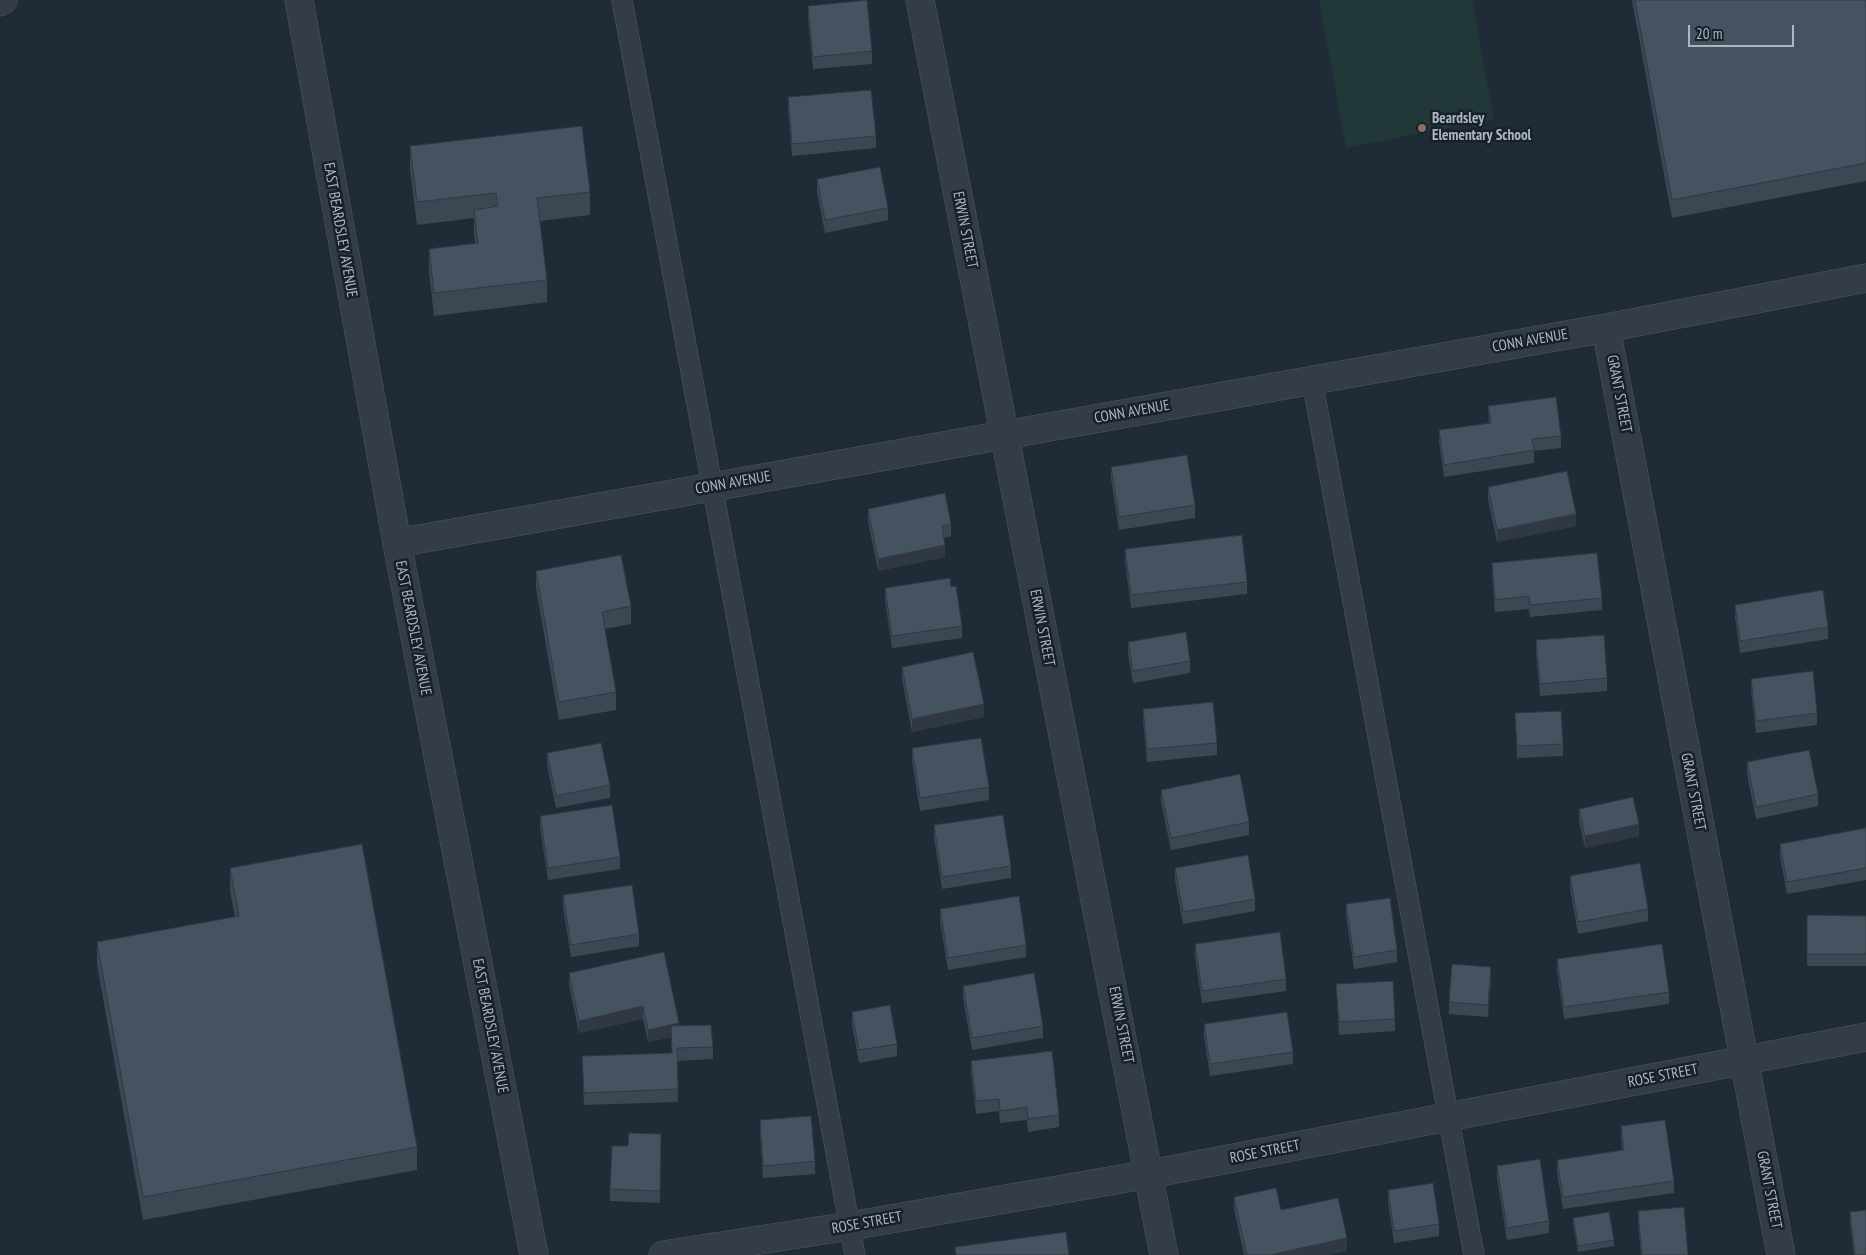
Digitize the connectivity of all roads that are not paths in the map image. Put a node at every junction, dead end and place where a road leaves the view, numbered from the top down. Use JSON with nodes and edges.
{"nodes":[{"id":1,"x":299,"y":0,"type":"edge"},
{"id":2,"x":622,"y":0,"type":"edge"},
{"id":3,"x":920,"y":0,"type":"edge"},
{"id":4,"x":1866,"y":278,"type":"edge"},
{"id":5,"x":1606,"y":328,"type":"junction"},
{"id":6,"x":1312,"y":380,"type":"junction"},
{"id":7,"x":1004,"y":434,"type":"junction"},
{"id":8,"x":712,"y":486,"type":"junction"},
{"id":9,"x":397,"y":543,"type":"junction"},
{"id":10,"x":1866,"y":1037,"type":"edge"},
{"id":11,"x":1743,"y":1060,"type":"junction"},
{"id":12,"x":1448,"y":1117,"type":"junction"},
{"id":13,"x":1150,"y":1174,"type":"junction"},
{"id":14,"x":850,"y":1226,"type":"junction"},
{"id":15,"x":534,"y":1255,"type":"edge"},
{"id":16,"x":662,"y":1255,"type":"edge"},
{"id":17,"x":855,"y":1255,"type":"edge"},
{"id":18,"x":1164,"y":1255,"type":"edge"},
{"id":19,"x":1474,"y":1255,"type":"edge"},
{"id":20,"x":1781,"y":1255,"type":"edge"}],
"edges":[{"from":1,"to":9,"type":"street","name":"EAST BEARDSLEY AVENUE"},
{"from":2,"to":8,"type":"lane"},
{"from":3,"to":7,"type":"street","name":"ERWIN STREET"},
{"from":4,"to":5,"type":"street","name":"CONN AVENUE"},
{"from":5,"to":6,"type":"street","name":"CONN AVENUE"},
{"from":5,"to":11,"type":"street","name":"GRANT STREET"},
{"from":6,"to":7,"type":"street","name":"CONN AVENUE"},
{"from":6,"to":12,"type":"lane"},
{"from":7,"to":8,"type":"street","name":"CONN AVENUE"},
{"from":7,"to":13,"type":"street","name":"ERWIN STREET"},
{"from":8,"to":9,"type":"street","name":"CONN AVENUE"},
{"from":8,"to":14,"type":"lane"},
{"from":9,"to":15,"type":"street","name":"EAST BEARDSLEY AVENUE"},
{"from":10,"to":11,"type":"street","name":"ROSE STREET"},
{"from":11,"to":12,"type":"street","name":"ROSE STREET"},
{"from":11,"to":20,"type":"street","name":"GRANT STREET"},
{"from":12,"to":13,"type":"street","name":"ROSE STREET"},
{"from":12,"to":19,"type":"lane"},
{"from":13,"to":14,"type":"street","name":"ROSE STREET"},
{"from":13,"to":18,"type":"street","name":"ERWIN STREET"},
{"from":14,"to":16,"type":"street","name":"ROSE STREET"},
{"from":14,"to":17,"type":"lane"}]}
